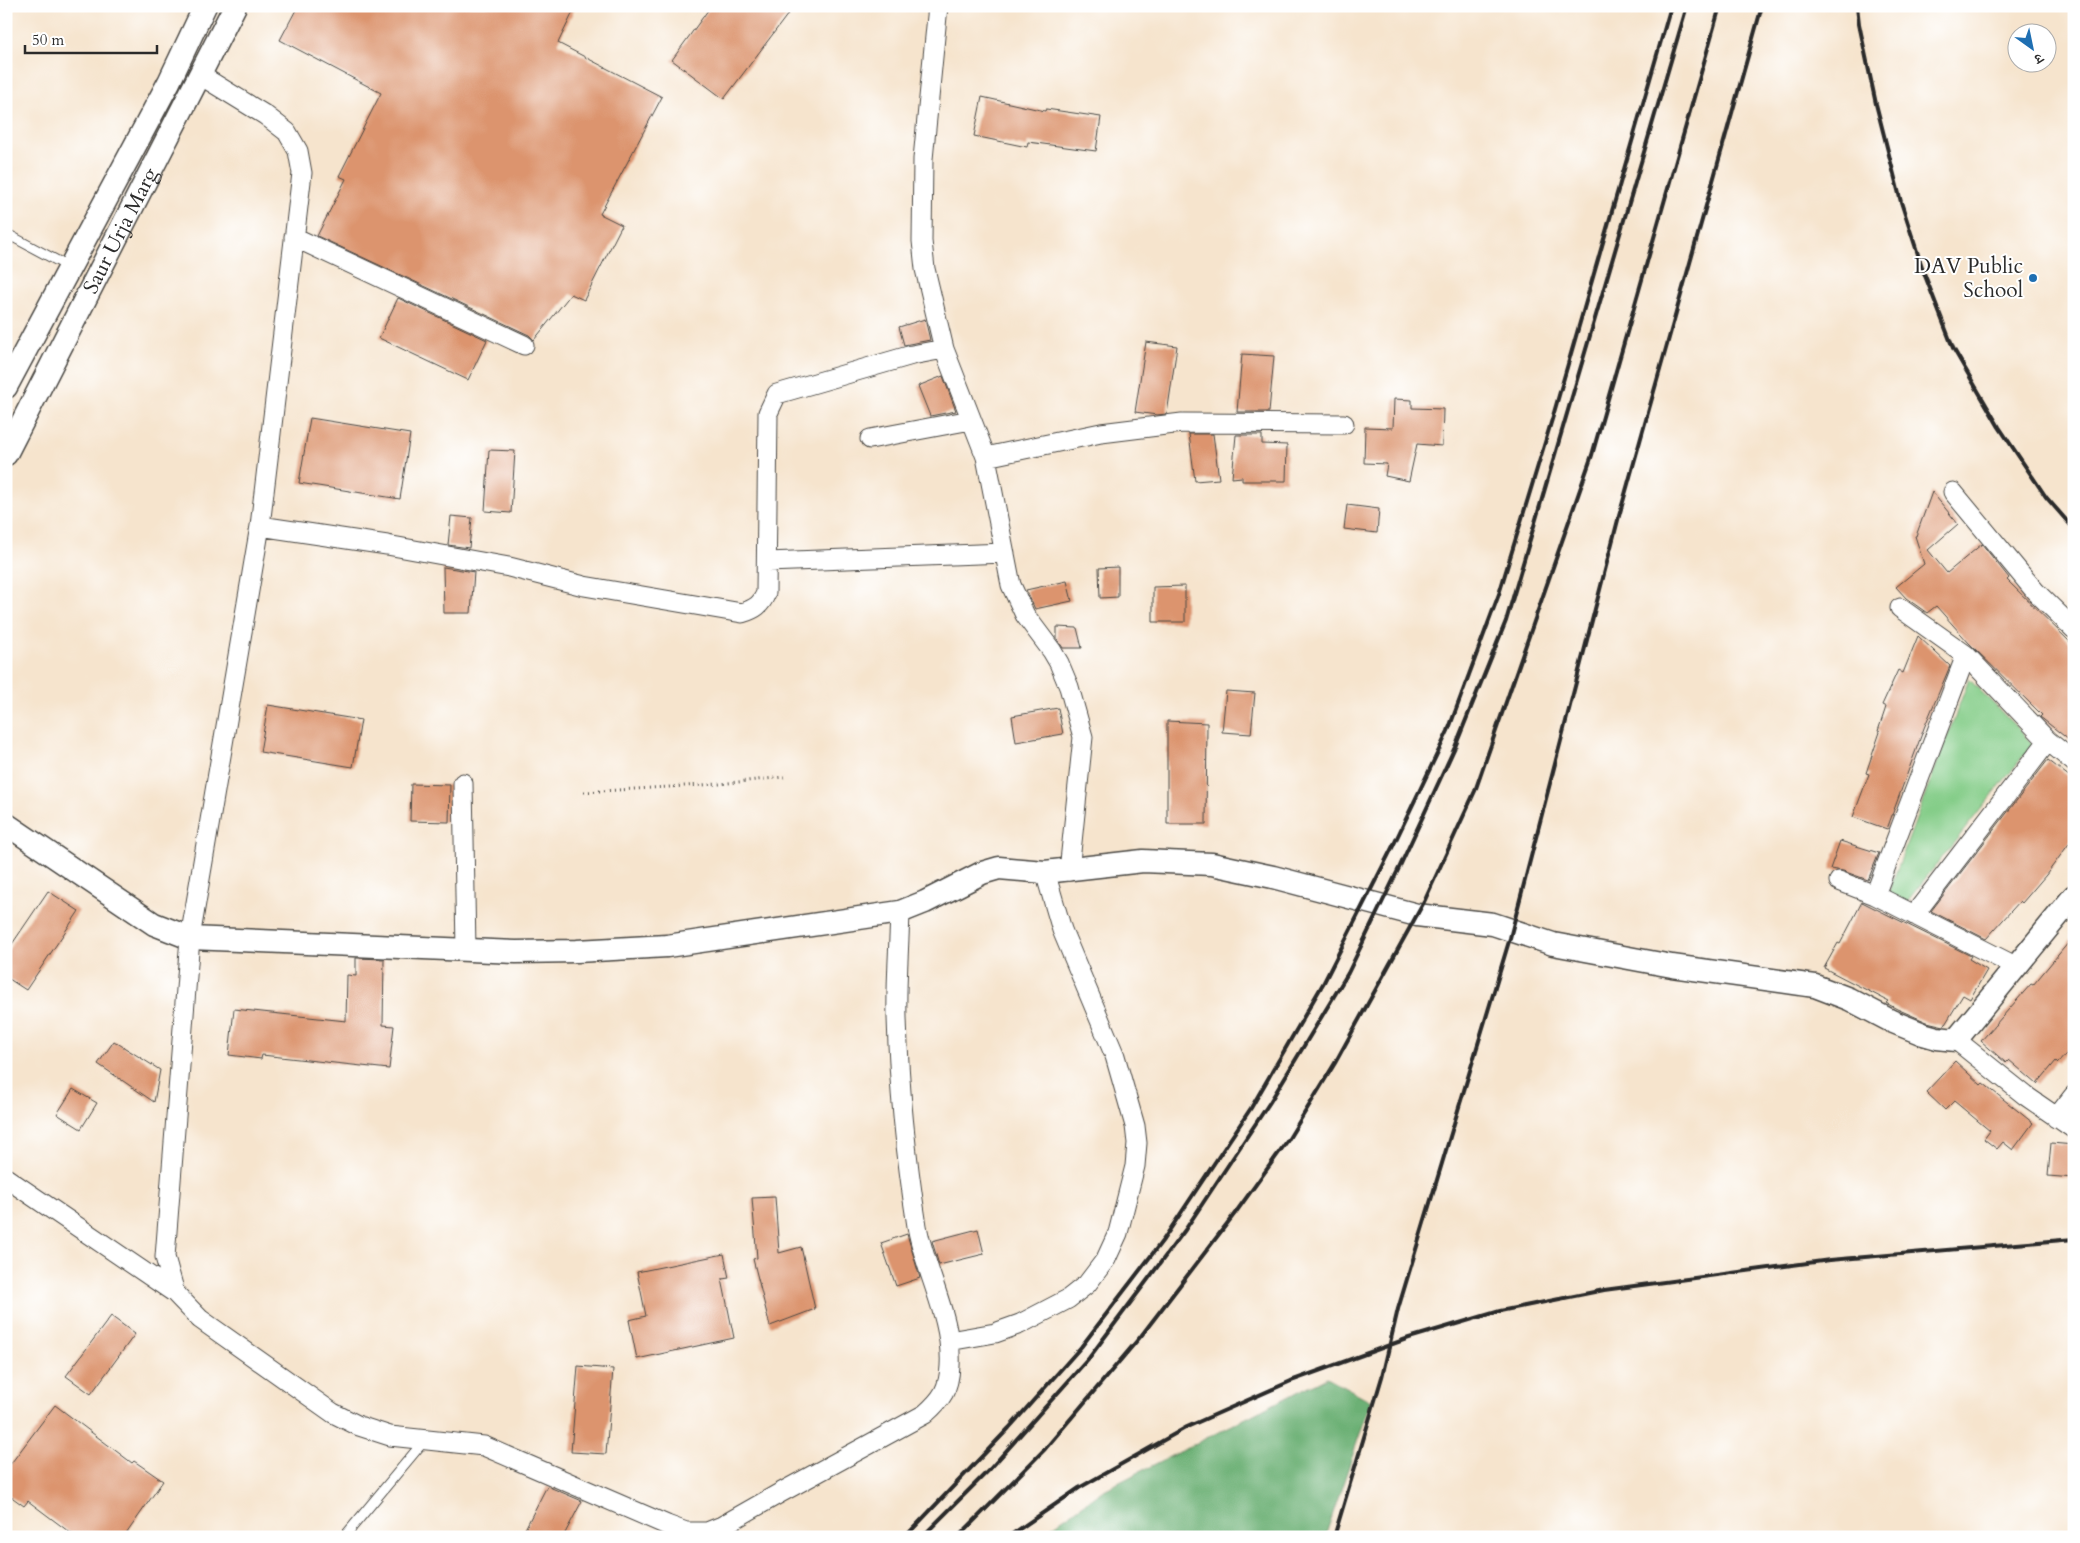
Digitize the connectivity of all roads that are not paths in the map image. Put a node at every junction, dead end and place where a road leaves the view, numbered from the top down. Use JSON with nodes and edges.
{"nodes":[{"id":1,"x":205,"y":6,"type":"edge"},
{"id":2,"x":234,"y":6,"type":"edge"},
{"id":3,"x":938,"y":6,"type":"edge"},
{"id":4,"x":200,"y":75,"type":"junction"},
{"id":5,"x":294,"y":237,"type":"junction"},
{"id":6,"x":6,"y":245,"type":"edge"},
{"id":7,"x":70,"y":268,"type":"junction"},
{"id":8,"x":524,"y":345,"type":"dead end"},
{"id":9,"x":944,"y":349,"type":"junction"},
{"id":10,"x":6,"y":387,"type":"edge"},
{"id":11,"x":971,"y":420,"type":"junction"},
{"id":12,"x":1344,"y":424,"type":"dead end"},
{"id":13,"x":870,"y":440,"type":"dead end"},
{"id":14,"x":6,"y":454,"type":"edge"},
{"id":15,"x":986,"y":457,"type":"junction"},
{"id":16,"x":1953,"y":492,"type":"dead end"},
{"id":17,"x":260,"y":526,"type":"junction"},
{"id":18,"x":1005,"y":553,"type":"junction"},
{"id":19,"x":767,"y":562,"type":"junction"},
{"id":20,"x":1900,"y":608,"type":"dead end"},
{"id":21,"x":2074,"y":630,"type":"edge"},
{"id":22,"x":1966,"y":655,"type":"junction"},
{"id":23,"x":2048,"y":741,"type":"junction"},
{"id":24,"x":2074,"y":762,"type":"edge"},
{"id":25,"x":463,"y":783,"type":"dead end"},
{"id":26,"x":6,"y":824,"type":"edge"},
{"id":27,"x":1069,"y":871,"type":"junction"},
{"id":28,"x":1045,"y":872,"type":"junction"},
{"id":29,"x":1839,"y":880,"type":"dead end"},
{"id":30,"x":1875,"y":895,"type":"junction"},
{"id":31,"x":2074,"y":896,"type":"edge"},
{"id":32,"x":900,"y":912,"type":"junction"},
{"id":33,"x":1914,"y":915,"type":"junction"},
{"id":34,"x":190,"y":938,"type":"junction"},
{"id":35,"x":466,"y":950,"type":"junction"},
{"id":36,"x":2017,"y":967,"type":"junction"},
{"id":37,"x":1956,"y":1040,"type":"junction"},
{"id":38,"x":2074,"y":1095,"type":"edge"},
{"id":39,"x":2056,"y":1118,"type":"junction"},
{"id":40,"x":2074,"y":1129,"type":"edge"},
{"id":41,"x":6,"y":1178,"type":"edge"},
{"id":42,"x":175,"y":1293,"type":"junction"},
{"id":43,"x":949,"y":1341,"type":"junction"},
{"id":44,"x":424,"y":1440,"type":"junction"},
{"id":45,"x":344,"y":1537,"type":"edge"}],
"edges":[{"from":1,"to":7,"type":"street","name":"Saur Urja Marg"},
{"from":2,"to":4,"type":"street","name":"Saur Urja Marg"},
{"from":3,"to":9,"type":"street"},
{"from":4,"to":5,"type":"street"},
{"from":4,"to":14,"type":"street","name":"Saur Urja Marg"},
{"from":5,"to":8,"type":"street"},
{"from":5,"to":17,"type":"street"},
{"from":6,"to":7,"type":"lane"},
{"from":7,"to":10,"type":"street","name":"Saur Urja Marg"},
{"from":9,"to":11,"type":"street"},
{"from":9,"to":19,"type":"street"},
{"from":11,"to":13,"type":"street"},
{"from":11,"to":15,"type":"street"},
{"from":12,"to":15,"type":"street"},
{"from":15,"to":18,"type":"street"},
{"from":16,"to":21,"type":"street"},
{"from":17,"to":19,"type":"street"},
{"from":17,"to":34,"type":"street"},
{"from":18,"to":19,"type":"street"},
{"from":18,"to":27,"type":"street"},
{"from":20,"to":22,"type":"street"},
{"from":22,"to":23,"type":"street"},
{"from":22,"to":30,"type":"street"},
{"from":23,"to":24,"type":"street"},
{"from":23,"to":33,"type":"street"},
{"from":25,"to":35,"type":"street"},
{"from":26,"to":34,"type":"street"},
{"from":27,"to":28,"type":"street"},
{"from":27,"to":37,"type":"street"},
{"from":28,"to":32,"type":"street"},
{"from":28,"to":43,"type":"street"},
{"from":29,"to":30,"type":"street"},
{"from":30,"to":33,"type":"street"},
{"from":31,"to":36,"type":"street"},
{"from":32,"to":35,"type":"street"},
{"from":32,"to":43,"type":"street"},
{"from":33,"to":36,"type":"street"},
{"from":34,"to":35,"type":"street"},
{"from":34,"to":42,"type":"street"},
{"from":36,"to":37,"type":"street"},
{"from":37,"to":39,"type":"street"},
{"from":38,"to":39,"type":"street"},
{"from":39,"to":40,"type":"street"},
{"from":41,"to":42,"type":"street"},
{"from":42,"to":44,"type":"street"},
{"from":43,"to":44,"type":"street"},
{"from":44,"to":45,"type":"lane"}]}
